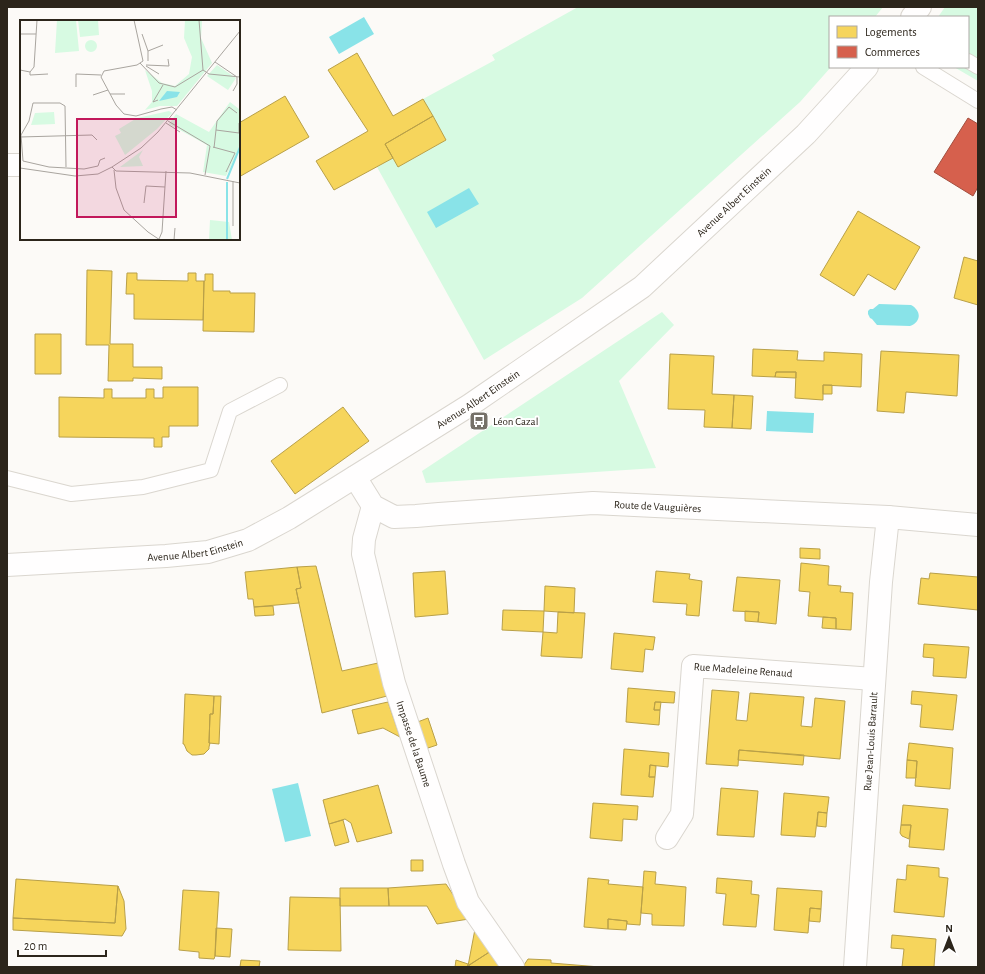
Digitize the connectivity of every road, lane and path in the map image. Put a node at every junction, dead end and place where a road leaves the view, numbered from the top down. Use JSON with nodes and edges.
{"nodes":[{"id":1,"x":920,"y":7,"type":"edge"},
{"id":2,"x":913,"y":16,"type":"edge"},
{"id":3,"x":969,"y":62,"type":"edge"},
{"id":4,"x":978,"y":67,"type":"edge"},
{"id":5,"x":866,"y":68,"type":"edge"},
{"id":6,"x":925,"y":68,"type":"edge"},
{"id":7,"x":978,"y":101,"type":"edge"},
{"id":8,"x":7,"y":165,"type":"edge"},
{"id":9,"x":20,"y":165,"type":"edge"},
{"id":10,"x":280,"y":385,"type":"dead end"},
{"id":11,"x":355,"y":477,"type":"junction"},
{"id":12,"x":7,"y":478,"type":"edge"},
{"id":13,"x":373,"y":506,"type":"junction"},
{"id":14,"x":888,"y":517,"type":"junction"},
{"id":15,"x":978,"y":525,"type":"edge"},
{"id":16,"x":7,"y":565,"type":"edge"},
{"id":17,"x":874,"y":679,"type":"junction"},
{"id":18,"x":667,"y":838,"type":"dead end"},
{"id":19,"x":513,"y":967,"type":"edge"},
{"id":20,"x":855,"y":967,"type":"edge"}],
"edges":[{"from":1,"to":2,"type":"street"},
{"from":3,"to":4,"type":"lane"},
{"from":5,"to":11,"type":"street","name":"Avenue Albert Einstein"},
{"from":6,"to":7,"type":"lane"},
{"from":8,"to":9,"type":"street"},
{"from":10,"to":12,"type":"lane"},
{"from":11,"to":13,"type":"street"},
{"from":11,"to":16,"type":"street","name":"Avenue Albert Einstein"},
{"from":13,"to":14,"type":"street","name":"Route de Vauguières"},
{"from":13,"to":19,"type":"street","name":"Impasse de la Baume"},
{"from":14,"to":15,"type":"street","name":"Route de Vauguières"},
{"from":14,"to":17,"type":"street","name":"Rue Jean-Louis Barrault"},
{"from":17,"to":18,"type":"street","name":"Rue Madeleine Renaud"},
{"from":17,"to":20,"type":"street","name":"Rue Jean-Louis Barrault"}]}
